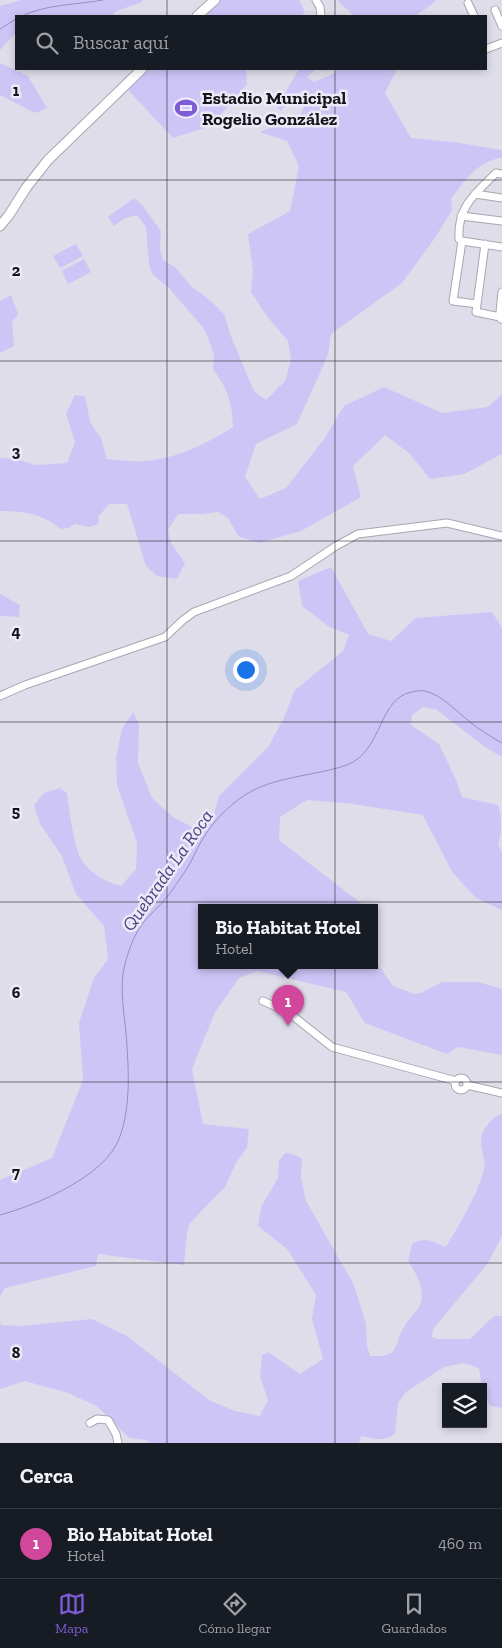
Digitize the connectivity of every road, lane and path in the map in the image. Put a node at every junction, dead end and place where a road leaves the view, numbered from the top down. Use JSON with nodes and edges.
{"nodes":[{"id":1,"x":215,"y":0,"type":"edge"},
{"id":2,"x":316,"y":0,"type":"edge"},
{"id":3,"x":468,"y":3,"type":"dead end"},
{"id":4,"x":495,"y":10,"type":"dead end"},
{"id":5,"x":198,"y":15,"type":"edge"},
{"id":6,"x":322,"y":15,"type":"edge"},
{"id":7,"x":474,"y":15,"type":"edge"},
{"id":8,"x":502,"y":26,"type":"edge"},
{"id":9,"x":502,"y":43,"type":"edge"},
{"id":10,"x":487,"y":47,"type":"edge"},
{"id":11,"x":141,"y":70,"type":"edge"},
{"id":12,"x":502,"y":174,"type":"edge"},
{"id":13,"x":475,"y":194,"type":"junction"},
{"id":14,"x":502,"y":198,"type":"edge"},
{"id":15,"x":461,"y":216,"type":"junction"},
{"id":16,"x":502,"y":222,"type":"edge"},
{"id":17,"x":0,"y":226,"type":"edge"},
{"id":18,"x":462,"y":241,"type":"junction"},
{"id":19,"x":485,"y":244,"type":"junction"},
{"id":20,"x":502,"y":246,"type":"edge"},
{"id":21,"x":502,"y":292,"type":"edge"},
{"id":22,"x":477,"y":304,"type":"junction"},
{"id":23,"x":501,"y":318,"type":"edge"},
{"id":24,"x":502,"y":536,"type":"edge"},
{"id":25,"x":0,"y":696,"type":"edge"},
{"id":26,"x":263,"y":1001,"type":"dead end"},
{"id":27,"x":502,"y":1093,"type":"edge"},
{"id":28,"x":90,"y":1423,"type":"dead end"},
{"id":29,"x":118,"y":1443,"type":"edge"}],
"edges":[{"from":1,"to":5,"type":"main road"},
{"from":2,"to":6,"type":"street"},
{"from":3,"to":7,"type":"street"},
{"from":4,"to":8,"type":"street"},
{"from":9,"to":10,"type":"street"},
{"from":11,"to":17,"type":"main road"},
{"from":12,"to":13,"type":"street"},
{"from":13,"to":14,"type":"street"},
{"from":13,"to":15,"type":"street"},
{"from":15,"to":16,"type":"street"},
{"from":15,"to":18,"type":"street"},
{"from":18,"to":19,"type":"street"},
{"from":18,"to":22,"type":"street"},
{"from":19,"to":20,"type":"street"},
{"from":19,"to":22,"type":"street"},
{"from":21,"to":23,"type":"street"},
{"from":22,"to":23,"type":"street"},
{"from":24,"to":25,"type":"street"},
{"from":26,"to":27,"type":"street"},
{"from":28,"to":29,"type":"street"}]}
